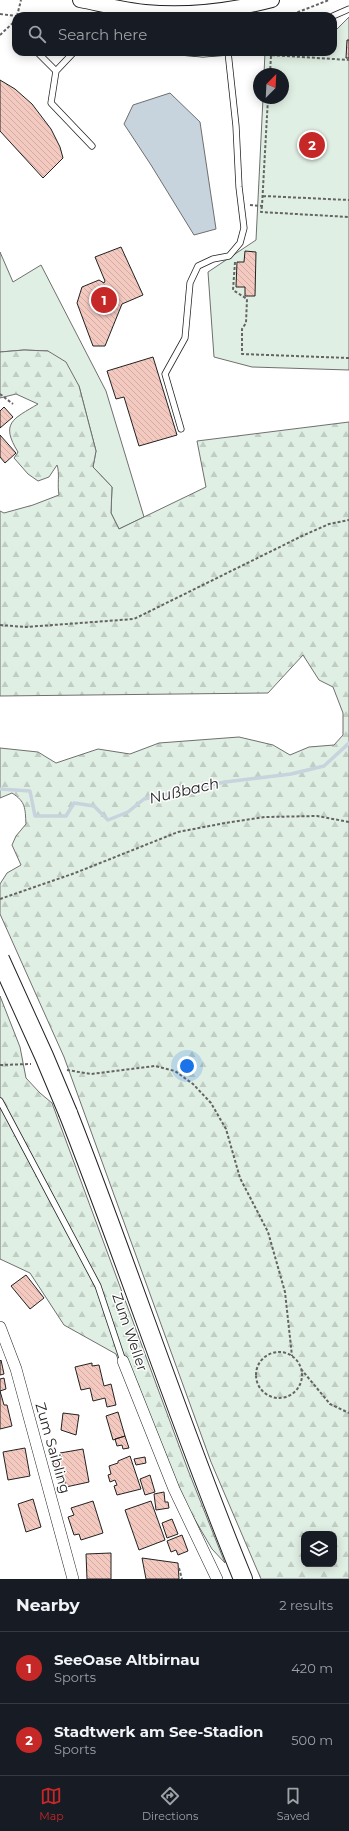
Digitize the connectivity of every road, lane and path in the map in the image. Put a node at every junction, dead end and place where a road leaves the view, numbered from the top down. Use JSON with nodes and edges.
{"nodes":[{"id":1,"x":21,"y":0,"type":"edge"},
{"id":2,"x":80,"y":0,"type":"edge"},
{"id":3,"x":272,"y":0,"type":"edge"},
{"id":4,"x":329,"y":0,"type":"edge"},
{"id":5,"x":349,"y":9,"type":"edge"},
{"id":6,"x":109,"y":11,"type":"edge"},
{"id":7,"x":17,"y":12,"type":"edge"},
{"id":8,"x":144,"y":12,"type":"edge"},
{"id":9,"x":231,"y":12,"type":"edge"},
{"id":10,"x":298,"y":12,"type":"edge"},
{"id":11,"x":0,"y":14,"type":"edge"},
{"id":12,"x":337,"y":14,"type":"edge"},
{"id":13,"x":12,"y":16,"type":"edge"},
{"id":14,"x":12,"y":22,"type":"edge"},
{"id":15,"x":0,"y":35,"type":"edge"},
{"id":16,"x":41,"y":56,"type":"edge"},
{"id":17,"x":70,"y":56,"type":"edge"},
{"id":18,"x":229,"y":56,"type":"edge"},
{"id":19,"x":271,"y":56,"type":"edge"},
{"id":20,"x":287,"y":56,"type":"edge"},
{"id":21,"x":349,"y":60,"type":"edge"},
{"id":22,"x":270,"y":68,"type":"edge"},
{"id":23,"x":56,"y":71,"type":"junction"},
{"id":24,"x":268,"y":104,"type":"edge"},
{"id":25,"x":92,"y":146,"type":"dead end"},
{"id":26,"x":262,"y":196,"type":"junction"},
{"id":27,"x":349,"y":200,"type":"edge"},
{"id":28,"x":241,"y":204,"type":"junction"},
{"id":29,"x":262,"y":206,"type":"junction"},
{"id":30,"x":349,"y":217,"type":"edge"},
{"id":31,"x":235,"y":248,"type":"junction"},
{"id":32,"x":349,"y":358,"type":"edge"},
{"id":33,"x":0,"y":394,"type":"edge"},
{"id":34,"x":13,"y":404,"type":"dead end"},
{"id":35,"x":181,"y":429,"type":"dead end"},
{"id":36,"x":349,"y":520,"type":"edge"},
{"id":37,"x":0,"y":625,"type":"edge"},
{"id":38,"x":349,"y":822,"type":"edge"},
{"id":39,"x":0,"y":899,"type":"edge"},
{"id":40,"x":0,"y":959,"type":"edge"},
{"id":41,"x":26,"y":1063,"type":"dead end"},
{"id":42,"x":0,"y":1065,"type":"edge"},
{"id":43,"x":91,"y":1074,"type":"dead end"},
{"id":44,"x":0,"y":1101,"type":"edge"},
{"id":45,"x":0,"y":1327,"type":"edge"},
{"id":46,"x":292,"y":1356,"type":"junction"},
{"id":47,"x":123,"y":1361,"type":"joint"},
{"id":48,"x":301,"y":1368,"type":"junction"},
{"id":49,"x":349,"y":1413,"type":"edge"},
{"id":50,"x":179,"y":1568,"type":"dead end"},
{"id":51,"x":73,"y":1579,"type":"edge"},
{"id":52,"x":182,"y":1579,"type":"edge"},
{"id":53,"x":217,"y":1579,"type":"edge"},
{"id":54,"x":243,"y":1579,"type":"edge"}],
"edges":[{"from":1,"to":7,"type":"path"},
{"from":2,"to":6,"type":"street"},
{"from":3,"to":9,"type":"street"},
{"from":4,"to":10,"type":"path"},
{"from":5,"to":12,"type":"lane"},
{"from":6,"to":8,"type":"street"},
{"from":11,"to":13,"type":"path"},
{"from":14,"to":15,"type":"path"},
{"from":16,"to":23,"type":"lane"},
{"from":17,"to":23,"type":"lane"},
{"from":18,"to":28,"type":"lane"},
{"from":19,"to":22,"type":"path"},
{"from":20,"to":21,"type":"path"},
{"from":23,"to":25,"type":"lane"},
{"from":24,"to":26,"type":"path"},
{"from":26,"to":27,"type":"path"},
{"from":26,"to":29,"type":"path"},
{"from":28,"to":29,"type":"path"},
{"from":28,"to":31,"type":"lane"},
{"from":29,"to":30,"type":"path"},
{"from":31,"to":32,"type":"path"},
{"from":31,"to":35,"type":"lane"},
{"from":33,"to":34,"type":"path"},
{"from":36,"to":37,"type":"path"},
{"from":38,"to":39,"type":"path"},
{"from":40,"to":54,"type":"main road","bridge":true},
{"from":41,"to":42,"type":"path"},
{"from":43,"to":46,"type":"path"},
{"from":44,"to":47,"type":"lane","name":"Zum Weller"},
{"from":45,"to":51,"type":"street","name":"Zum Saibling"},
{"from":46,"to":48,"type":"path"},
{"from":46,"to":48,"type":"path"},
{"from":47,"to":53,"type":"street","name":"Zum Weller"},
{"from":48,"to":49,"type":"path"},
{"from":50,"to":52,"type":"path"}]}
